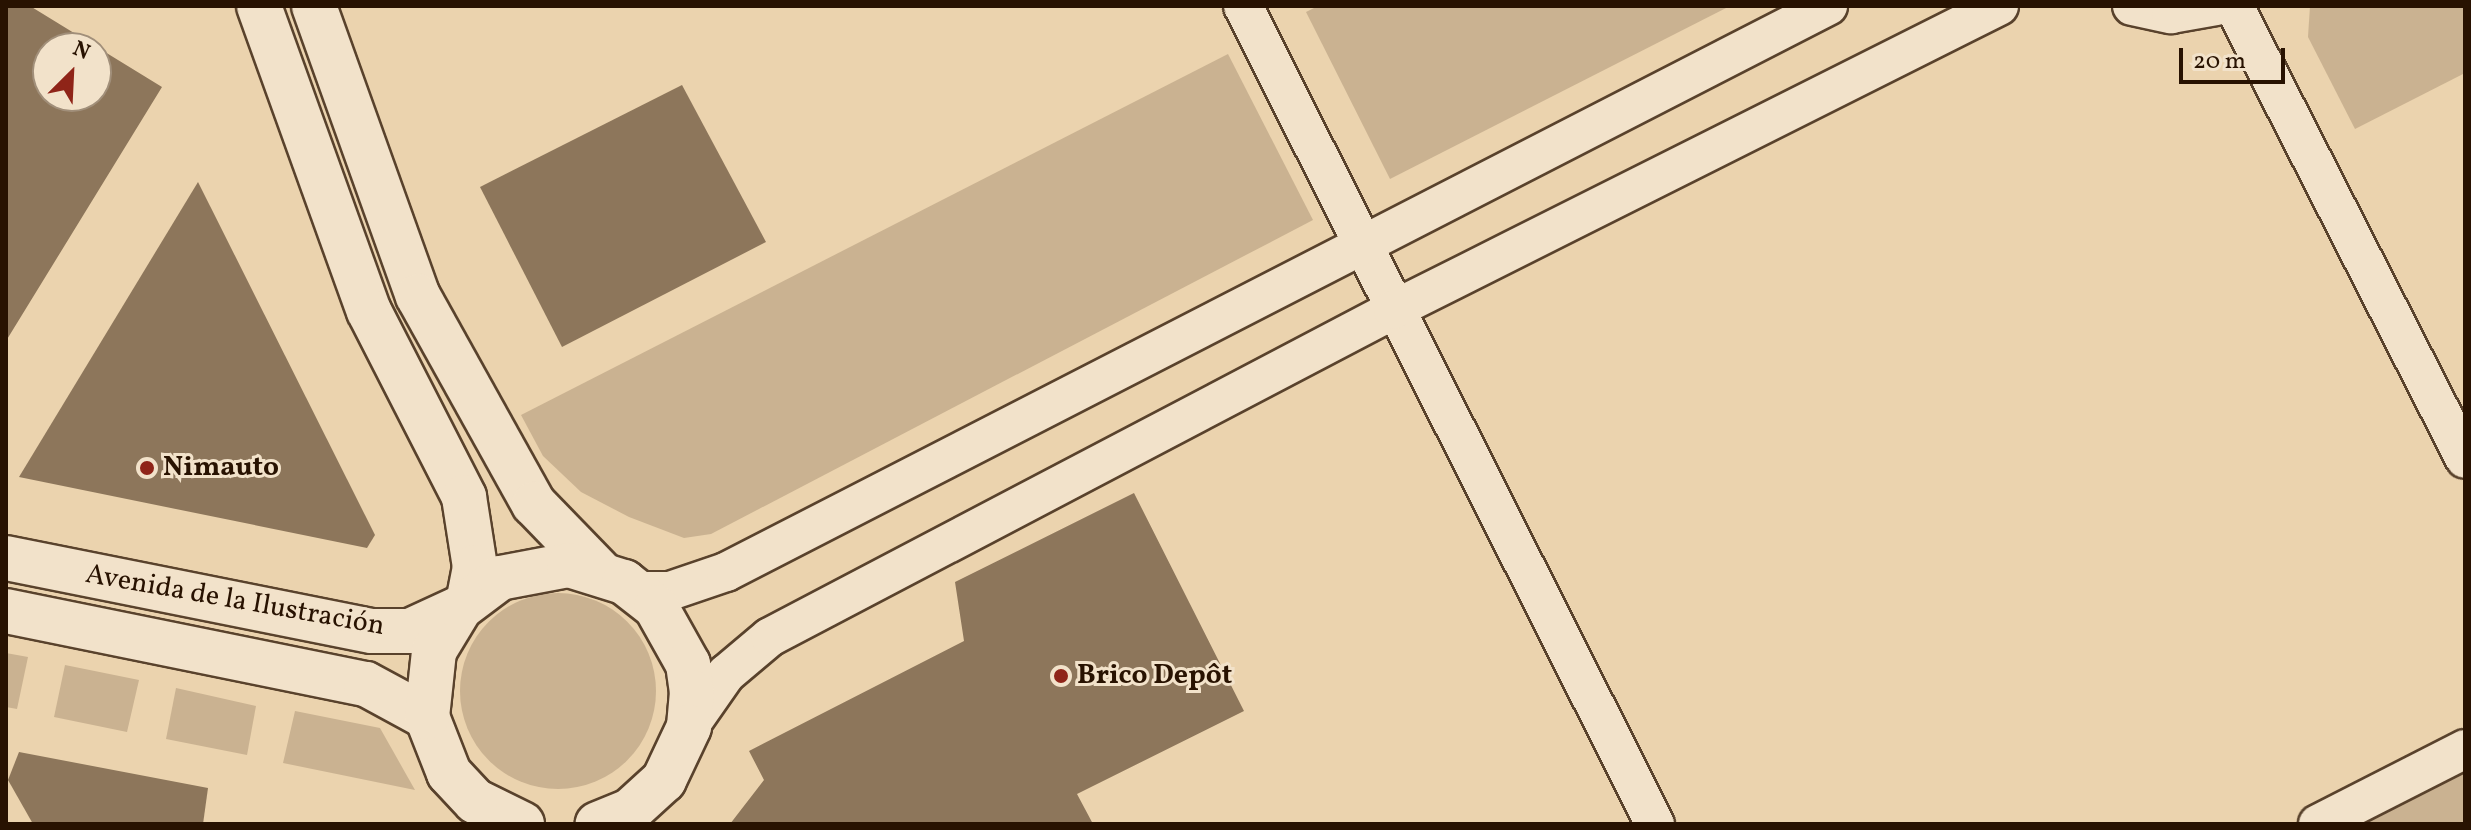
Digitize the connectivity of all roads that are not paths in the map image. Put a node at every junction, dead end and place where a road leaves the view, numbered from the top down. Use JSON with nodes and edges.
{"nodes":[{"id":1,"x":259,"y":6,"type":"edge"},
{"id":2,"x":314,"y":6,"type":"edge"},
{"id":3,"x":1243,"y":6,"type":"edge"},
{"id":4,"x":1828,"y":6,"type":"edge"},
{"id":5,"x":1999,"y":6,"type":"edge"},
{"id":6,"x":2132,"y":6,"type":"edge"},
{"id":7,"x":2216,"y":6,"type":"edge"},
{"id":8,"x":2234,"y":6,"type":"edge"},
{"id":9,"x":1359,"y":244,"type":"junction"},
{"id":10,"x":1393,"y":310,"type":"junction"},
{"id":11,"x":2465,"y":459,"type":"edge"},
{"id":12,"x":6,"y":558,"type":"edge"},
{"id":13,"x":599,"y":571,"type":"junction"},
{"id":14,"x":638,"y":591,"type":"junction"},
{"id":15,"x":464,"y":603,"type":"junction"},
{"id":16,"x":6,"y":611,"type":"edge"},
{"id":17,"x":427,"y":717,"type":"junction"},
{"id":18,"x":689,"y":727,"type":"junction"},
{"id":19,"x":2465,"y":749,"type":"edge"},
{"id":20,"x":664,"y":780,"type":"junction"},
{"id":21,"x":522,"y":824,"type":"edge"},
{"id":22,"x":597,"y":824,"type":"edge"},
{"id":23,"x":658,"y":824,"type":"edge"},
{"id":24,"x":1655,"y":824,"type":"edge"},
{"id":25,"x":2318,"y":824,"type":"edge"}],
"edges":[{"from":1,"to":15,"type":"street"},
{"from":2,"to":13,"type":"street"},
{"from":3,"to":9,"type":"street"},
{"from":4,"to":9,"type":"street"},
{"from":5,"to":10,"type":"street"},
{"from":6,"to":7,"type":"street"},
{"from":8,"to":11,"type":"street"},
{"from":9,"to":10,"type":"street"},
{"from":9,"to":14,"type":"street"},
{"from":10,"to":18,"type":"street"},
{"from":10,"to":24,"type":"street"},
{"from":12,"to":15,"type":"street","name":"Avenida de la Ilustración"},
{"from":13,"to":14,"type":"street"},
{"from":13,"to":15,"type":"street","name":"Avenida de la Ilustración"},
{"from":14,"to":18,"type":"street"},
{"from":15,"to":17,"type":"street"},
{"from":16,"to":17,"type":"street","name":"Avenida de la Ilustración"},
{"from":17,"to":21,"type":"street"},
{"from":18,"to":20,"type":"street"},
{"from":19,"to":25,"type":"street"},
{"from":20,"to":22,"type":"street"},
{"from":20,"to":23,"type":"street"}]}
